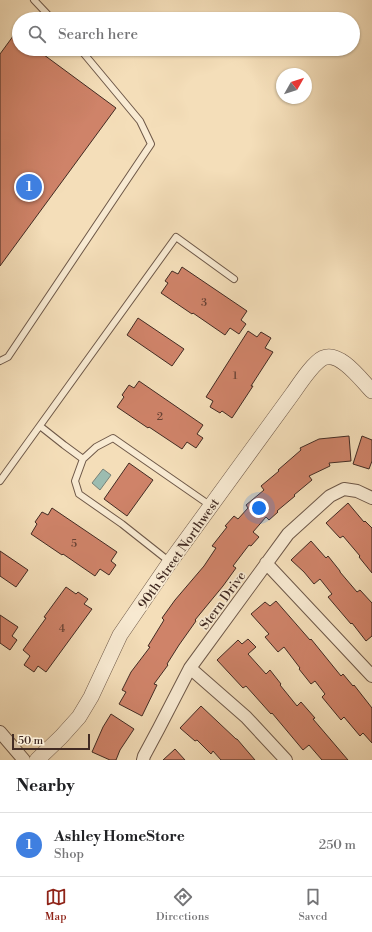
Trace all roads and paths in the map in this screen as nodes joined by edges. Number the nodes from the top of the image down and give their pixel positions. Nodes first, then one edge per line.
1 (34, 0) edge
2 (45, 12) edge
3 (86, 56) edge
4 (234, 279) dead end
5 (0, 361) edge
6 (372, 391) edge
7 (40, 426) junction
8 (83, 459) junction
9 (0, 481) edge
10 (372, 498) edge
11 (211, 506) junction
12 (170, 562) junction
13 (266, 563) junction
14 (190, 668) junction
15 (372, 676) edge
16 (0, 732) edge
17 (24, 760) edge
18 (37, 760) edge
19 (144, 760) edge
20 (286, 760) edge

1 - 2 lane
3 - 5 lane
4 - 7 lane
6 - 11 street, 90th Street Northwest
7 - 8 lane
7 - 9 lane
8 - 11 lane
8 - 12 lane
10 - 13 street, Stern Drive
11 - 12 street, 90th Street Northwest
12 - 18 street, 90th Street Northwest
13 - 14 street, Stern Drive
13 - 15 street
14 - 19 street, Stern Drive
14 - 20 street
16 - 17 street

